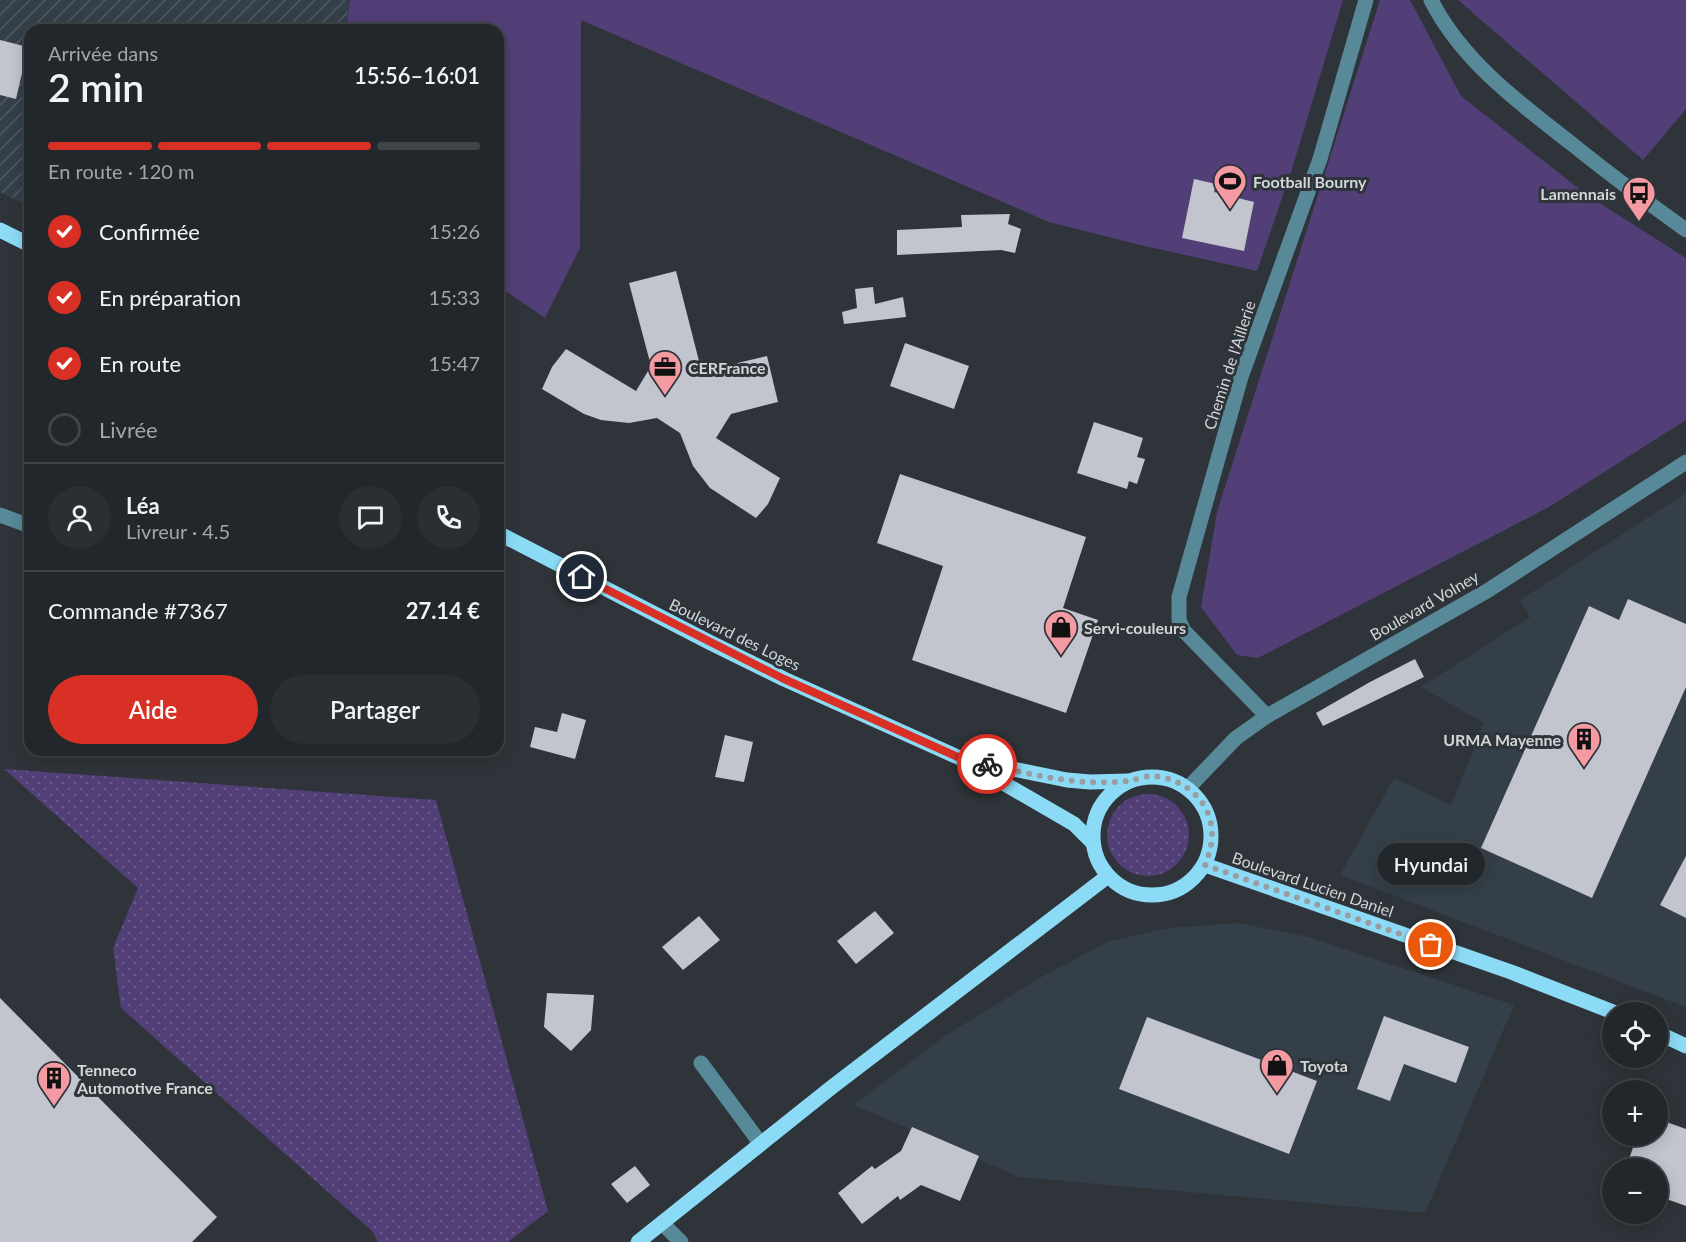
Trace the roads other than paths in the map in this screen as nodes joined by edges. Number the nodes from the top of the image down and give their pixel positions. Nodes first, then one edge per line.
1 (1366, 0) edge
2 (1431, 0) edge
3 (0, 230) edge
4 (1686, 230) edge
5 (24, 242) edge
6 (1686, 462) edge
7 (0, 515) edge
8 (24, 524) edge
9 (504, 536) edge
10 (1267, 716) junction
11 (960, 758) junction
12 (1130, 781) junction
13 (1188, 788) junction
14 (1093, 843) junction
15 (1205, 865) junction
16 (1108, 876) junction
17 (1602, 1008) edge
18 (1668, 1038) edge
19 (1686, 1046) edge
20 (701, 1063) dead end
21 (761, 1144) junction
22 (662, 1223) junction
23 (638, 1242) edge
24 (681, 1242) edge

1 - 10 street, Chemin de l'Aillerie
2 - 4 street
3 - 5 main road
6 - 10 street, Boulevard Volney
7 - 8 street
9 - 11 main road, Boulevard des Loges
10 - 13 street, Boulevard Volney
11 - 12 main road, Boulevard des Loges
11 - 14 main road, Boulevard des Loges
12 - 13 main road
12 - 14 main road
13 - 15 main road
14 - 16 main road
15 - 16 main road
15 - 17 main road, Boulevard Lucien Daniel
16 - 21 main road
18 - 19 main road
20 - 21 street
21 - 22 main road
22 - 23 main road
22 - 24 street

